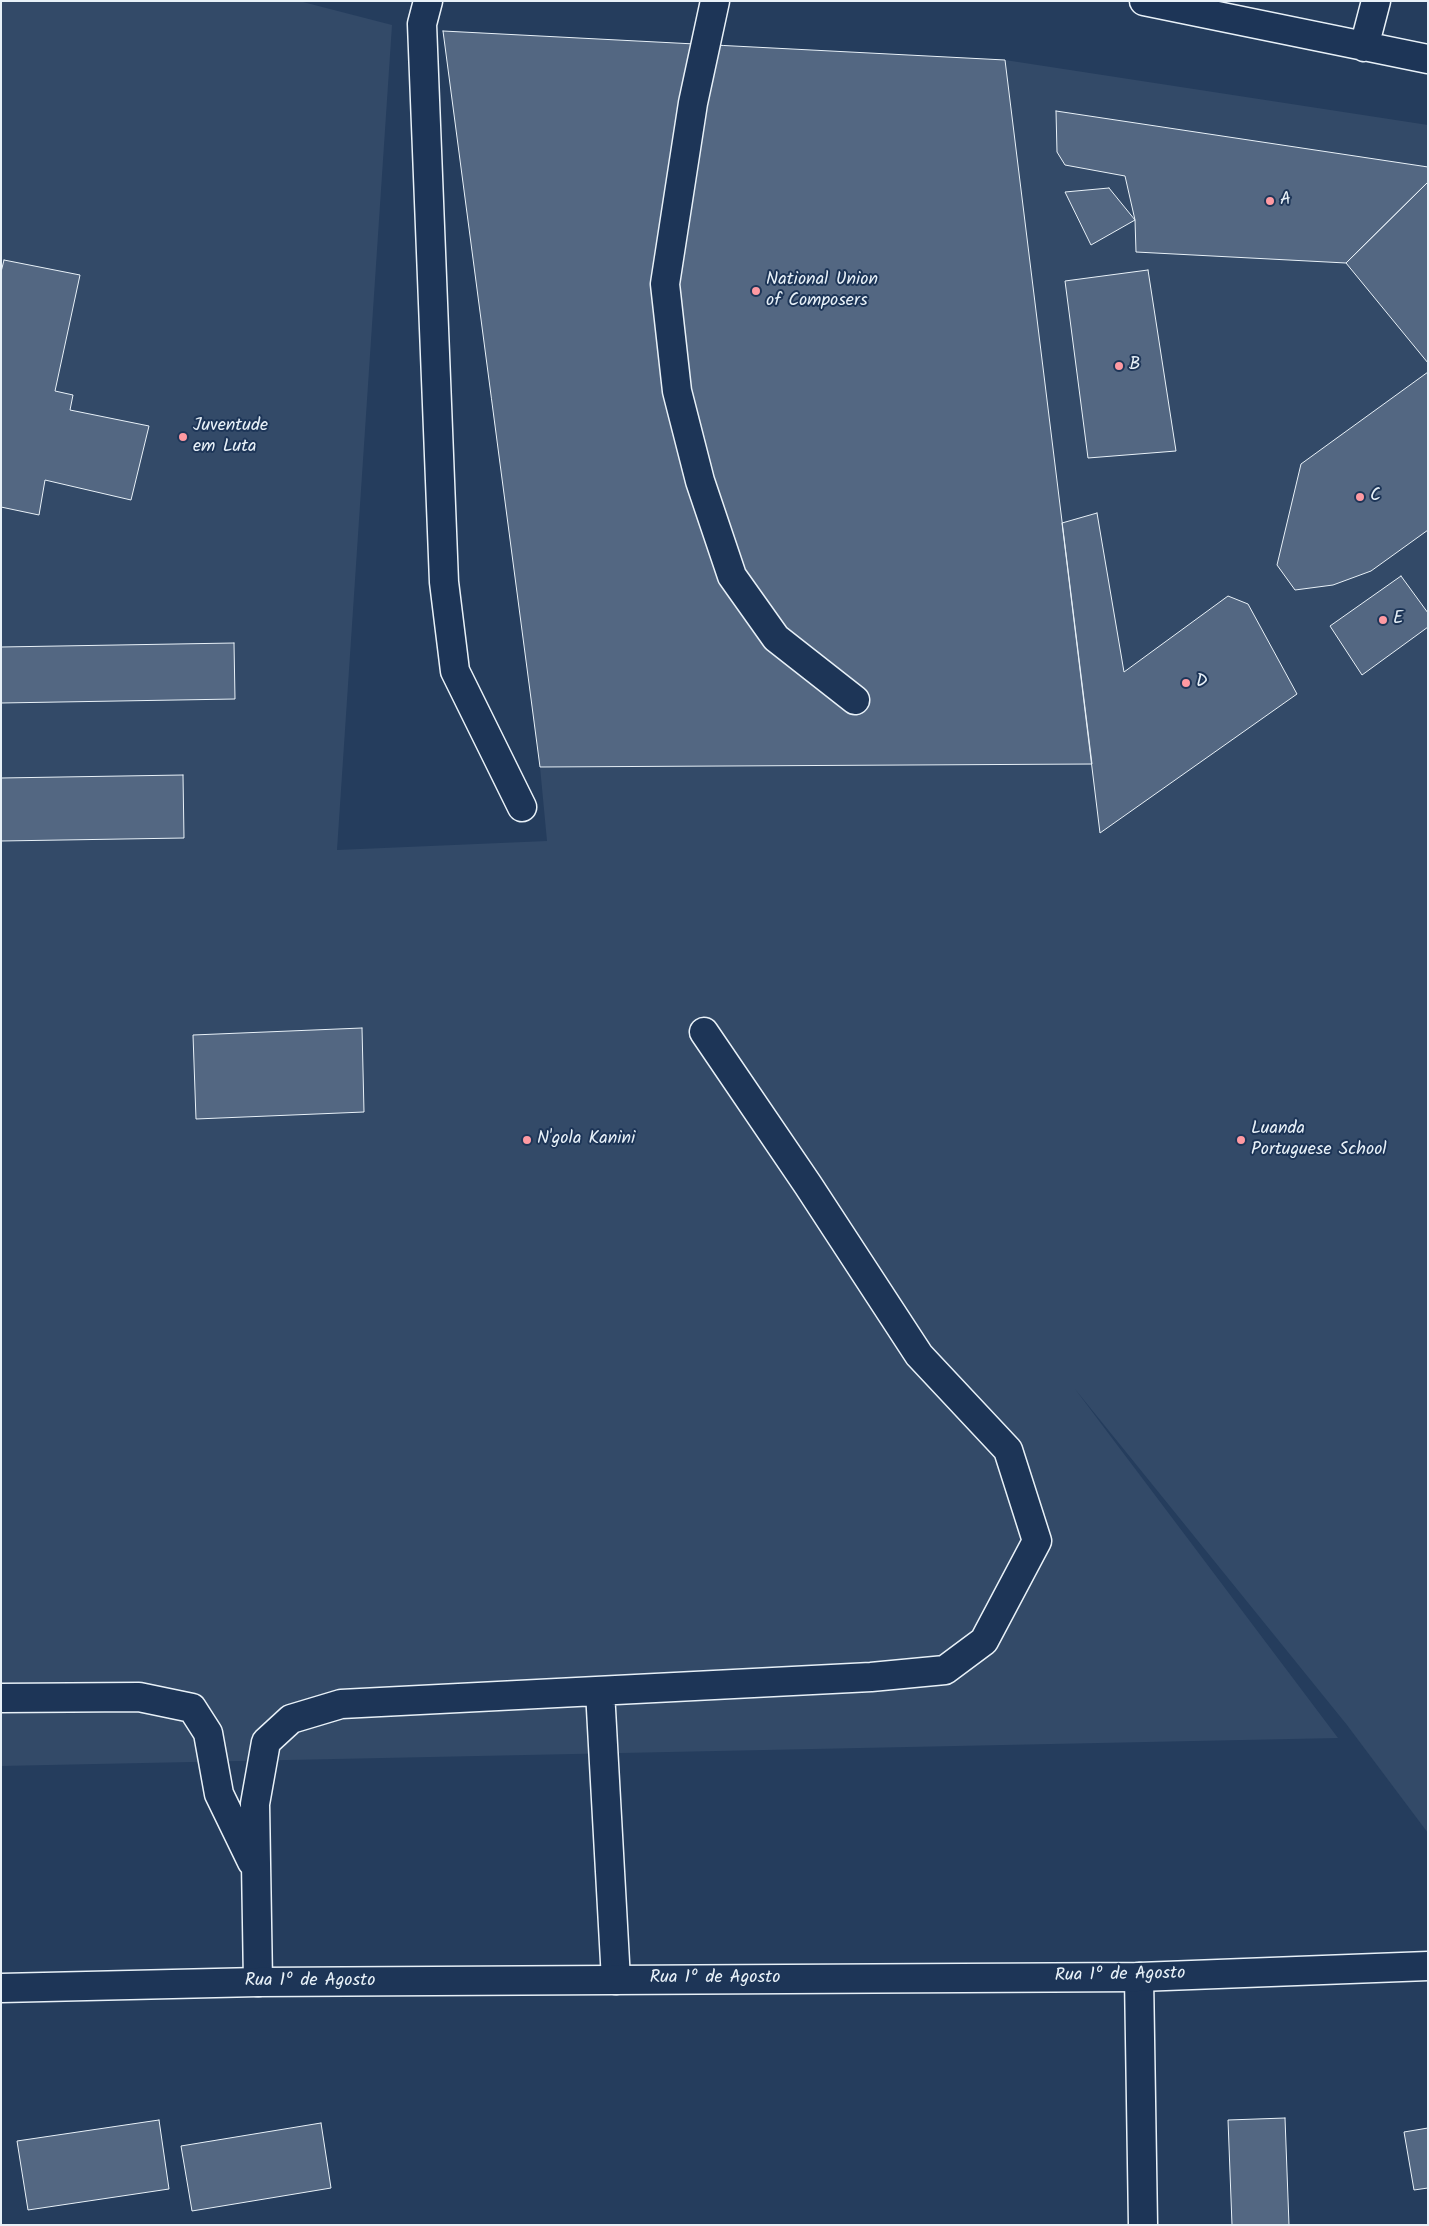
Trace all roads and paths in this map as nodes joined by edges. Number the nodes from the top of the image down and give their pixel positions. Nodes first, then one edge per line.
1 (428, 1) edge
2 (715, 1) edge
3 (1144, 1) edge
4 (1376, 1) edge
5 (1364, 47) junction
6 (1428, 60) edge
7 (855, 700) dead end
8 (522, 806) dead end
9 (704, 1032) dead end
10 (600, 1691) junction
11 (1, 1698) edge
12 (256, 1870) junction
13 (1428, 1966) edge
14 (1139, 1977) junction
15 (616, 1980) junction
16 (258, 1982) junction
17 (1, 1988) edge
18 (1143, 2225) edge

1 - 8 main road
2 - 7 main road
3 - 5 main road
4 - 5 main road
5 - 6 main road
9 - 10 main road
10 - 12 main road
10 - 15 main road
11 - 12 main road
12 - 16 main road
13 - 14 main road, Rua 1º de Agosto
14 - 15 main road, Rua 1º de Agosto
14 - 18 main road
15 - 16 main road, Rua 1º de Agosto
16 - 17 main road, Rua 1º de Agosto

